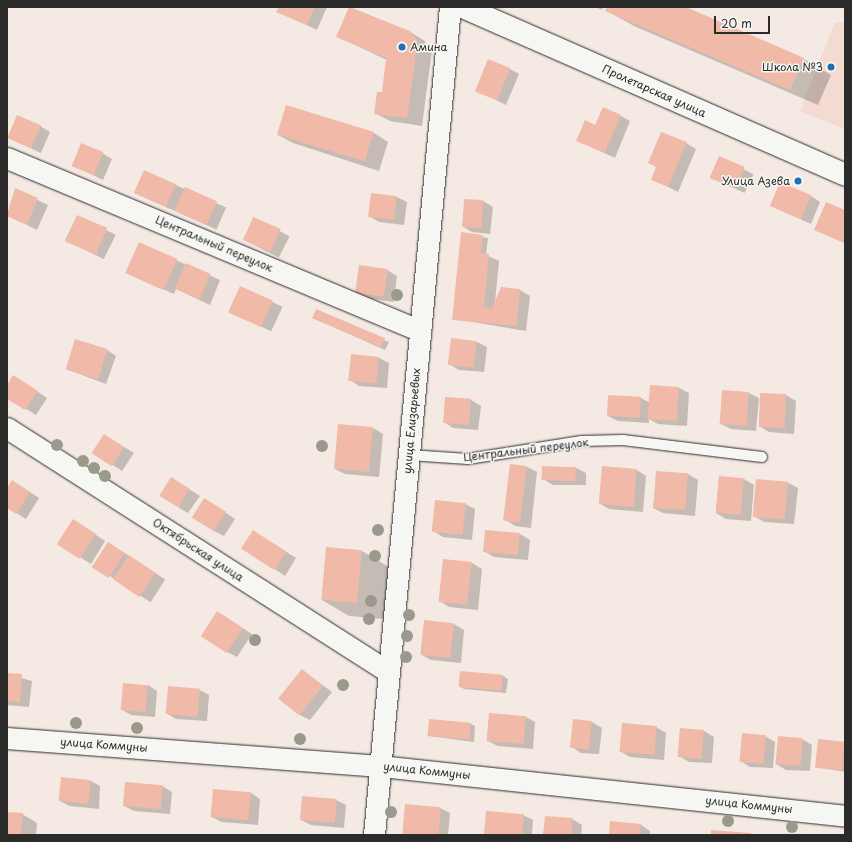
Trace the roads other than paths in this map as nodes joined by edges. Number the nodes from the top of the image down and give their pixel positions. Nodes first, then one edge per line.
1 (450, 7) edge
2 (463, 7) edge
3 (7, 158) edge
4 (845, 174) edge
5 (420, 331) junction
6 (7, 428) edge
7 (409, 455) junction
8 (762, 457) dead end
9 (389, 672) junction
10 (7, 738) edge
11 (380, 766) junction
12 (845, 816) edge
13 (374, 835) edge

1 - 5 street, улица Елизарьевых
2 - 4 street, Пролетарская улица
3 - 5 street, Центральный переулок
5 - 7 street, улица Елизарьевых
6 - 9 street, Октябрьская улица
7 - 8 lane, Центральный переулок
7 - 9 street, улица Елизарьевых
9 - 11 street, улица Елизарьевых
10 - 11 street, улица Коммуны
11 - 12 street, улица Коммуны
11 - 13 street, улица Елизарьевых

